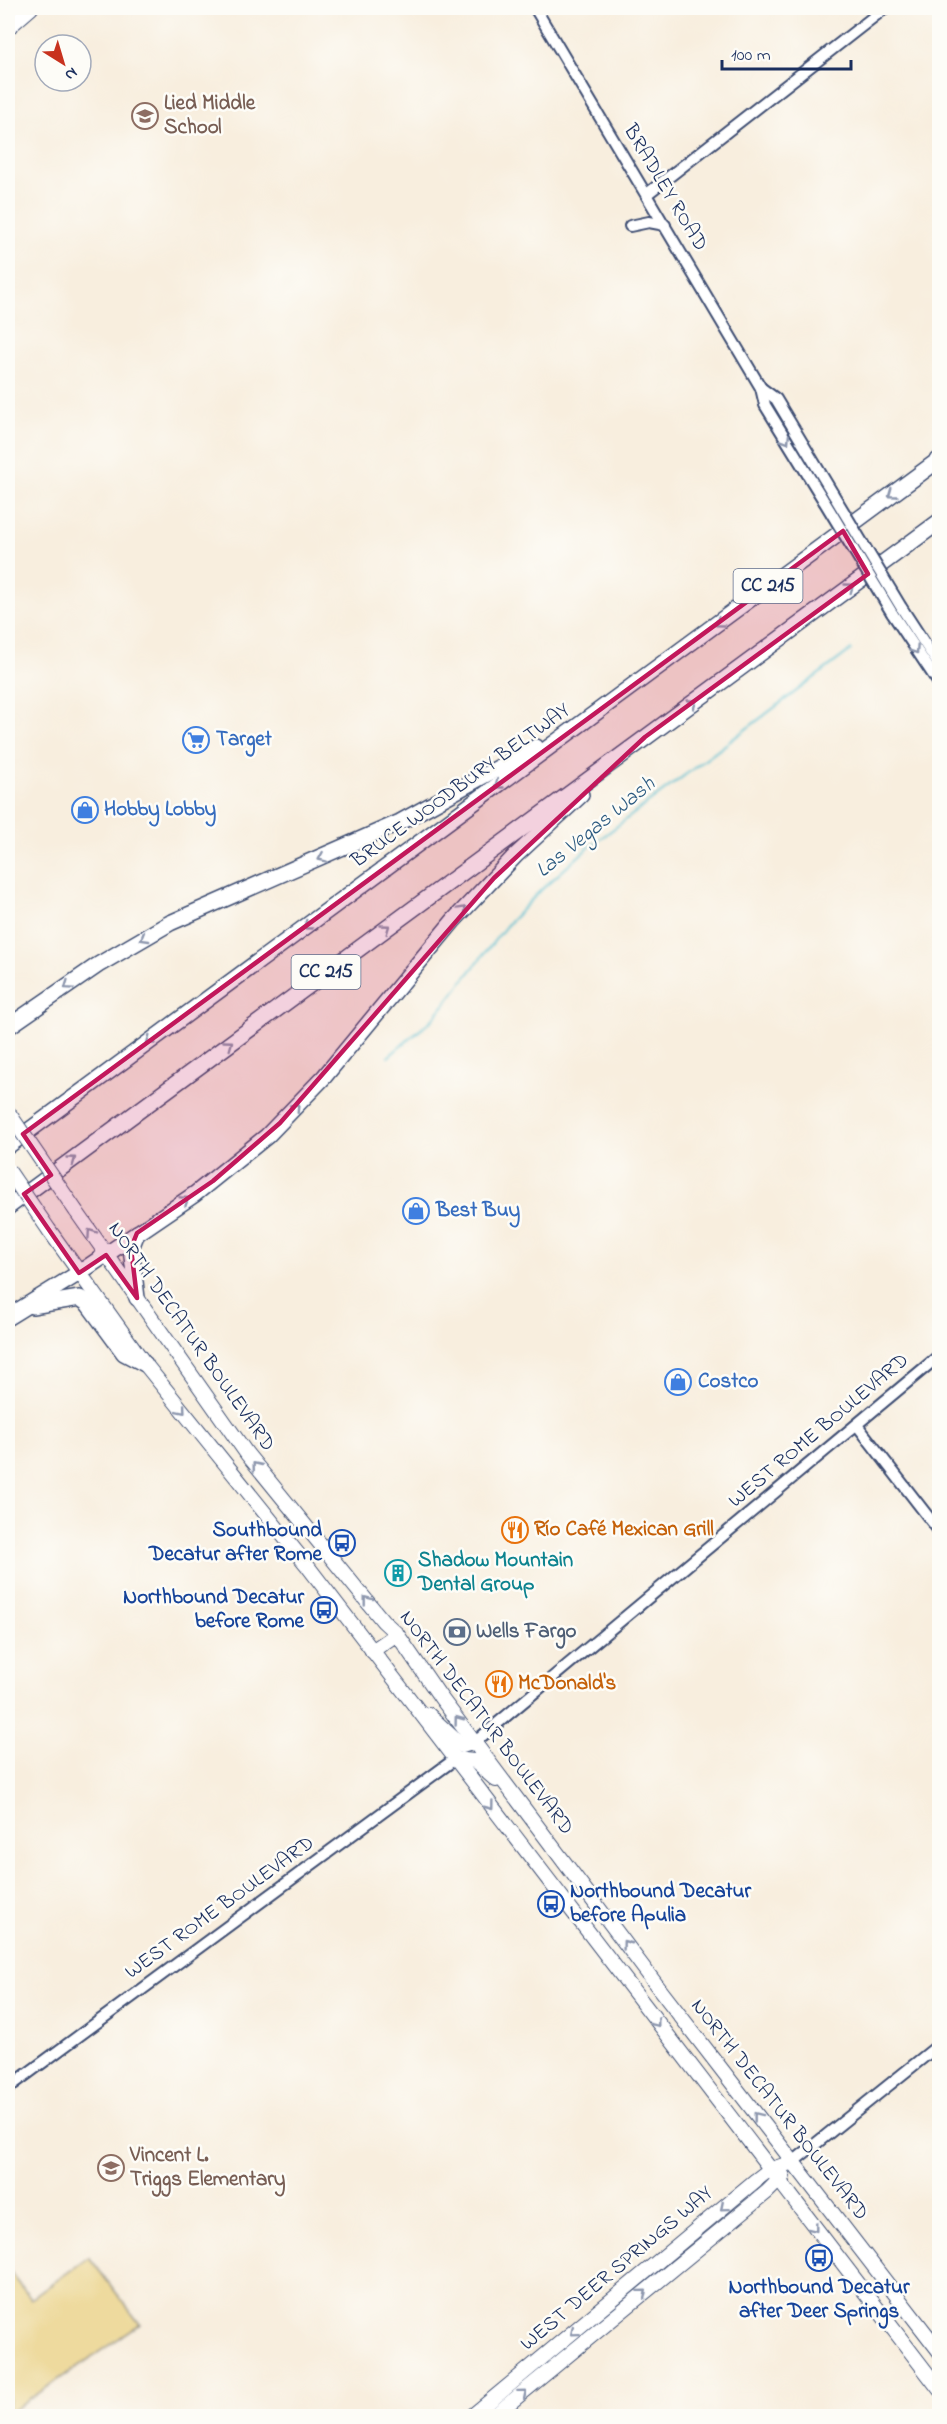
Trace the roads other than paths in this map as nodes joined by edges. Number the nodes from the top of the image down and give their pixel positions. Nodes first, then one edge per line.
1 (31, 8) edge
2 (535, 8) edge
3 (885, 8) edge
4 (8, 28) edge
5 (647, 194) junction
6 (665, 225) junction
7 (630, 226) dead end
8 (939, 459) edge
9 (939, 521) edge
10 (896, 610) junction
11 (939, 667) edge
12 (939, 685) edge
13 (596, 713) junction
14 (645, 737) junction
15 (14, 1019) edge
16 (8, 1027) edge
17 (8, 1112) edge
18 (8, 1146) edge
19 (8, 1170) edge
20 (8, 1207) edge
21 (137, 1233) junction
22 (106, 1255) junction
23 (79, 1273) junction
24 (137, 1298) junction
25 (23, 1307) junction
26 (8, 1317) edge
27 (939, 1355) edge
28 (145, 1364) junction
29 (857, 1425) junction
30 (939, 1532) edge
31 (383, 1621) junction
32 (397, 1634) junction
33 (361, 1635) junction
34 (372, 1651) junction
35 (409, 1698) junction
36 (475, 1742) junction
37 (455, 1759) junction
38 (513, 1793) junction
39 (939, 2044) edge
40 (8, 2088) edge
41 (793, 2162) junction
42 (769, 2170) junction
43 (779, 2182) junction
44 (939, 2352) edge
45 (939, 2390) edge
46 (472, 2416) edge
47 (494, 2416) edge

1 - 4 main road
2 - 5 street, BRADLEY ROAD
3 - 5 street
5 - 6 street, BRADLEY ROAD
6 - 7 street
6 - 10 street, BRADLEY ROAD, bridge
8 -> 13 highway, BRUCE WOODBURY BELTWAY / CC 215
14 -> 9 highway, CC 215
10 - 11 street, BRADLEY ROAD
10 -> 12 street, BRADLEY ROAD
13 -> 15 highway
13 -> 18 highway, BRUCE WOODBURY BELTWAY / CC 215
20 -> 14 highway, CC 215
21 -> 14 highway
15 - 16 highway
22 -> 17 main road, NORTH DECATUR BOULEVARD, bridge
19 - 23 main road, NORTH DECATUR BOULEVARD, bridge
21 - 22 highway
21 - 24 highway
22 - 23 highway
22 - 24 main road, NORTH DECATUR BOULEVARD
23 - 25 highway
23 - 28 main road, NORTH DECATUR BOULEVARD
31 -> 24 main road, NORTH DECATUR BOULEVARD
25 - 26 highway
25 - 28 highway
27 - 29 street, WEST ROME BOULEVARD
28 -> 33 main road, NORTH DECATUR BOULEVARD
29 - 30 street
29 - 36 street, WEST ROME BOULEVARD
31 - 32 main road, NORTH DECATUR BOULEVARD
31 - 33 main road
32 - 34 main road
36 -> 32 main road, NORTH DECATUR BOULEVARD
33 - 34 main road, NORTH DECATUR BOULEVARD
34 - 35 main road, NORTH DECATUR BOULEVARD
35 - 36 main road
35 - 37 main road, NORTH DECATUR BOULEVARD
36 - 38 main road, NORTH DECATUR BOULEVARD
37 - 38 main road
37 - 40 street, WEST ROME BOULEVARD
37 -> 42 main road, NORTH DECATUR BOULEVARD
41 -> 38 main road, NORTH DECATUR BOULEVARD
39 - 41 street, WEST DEER SPRINGS WAY
41 - 42 main road, WEST DEER SPRINGS WAY
41 - 43 main road, WEST DEER SPRINGS WAY
41 - 44 main road, NORTH DECATUR BOULEVARD
42 - 43 main road, NORTH DECATUR BOULEVARD
42 -> 46 main road, WEST DEER SPRINGS WAY
43 -> 45 main road, NORTH DECATUR BOULEVARD
47 -> 43 main road, WEST DEER SPRINGS WAY

